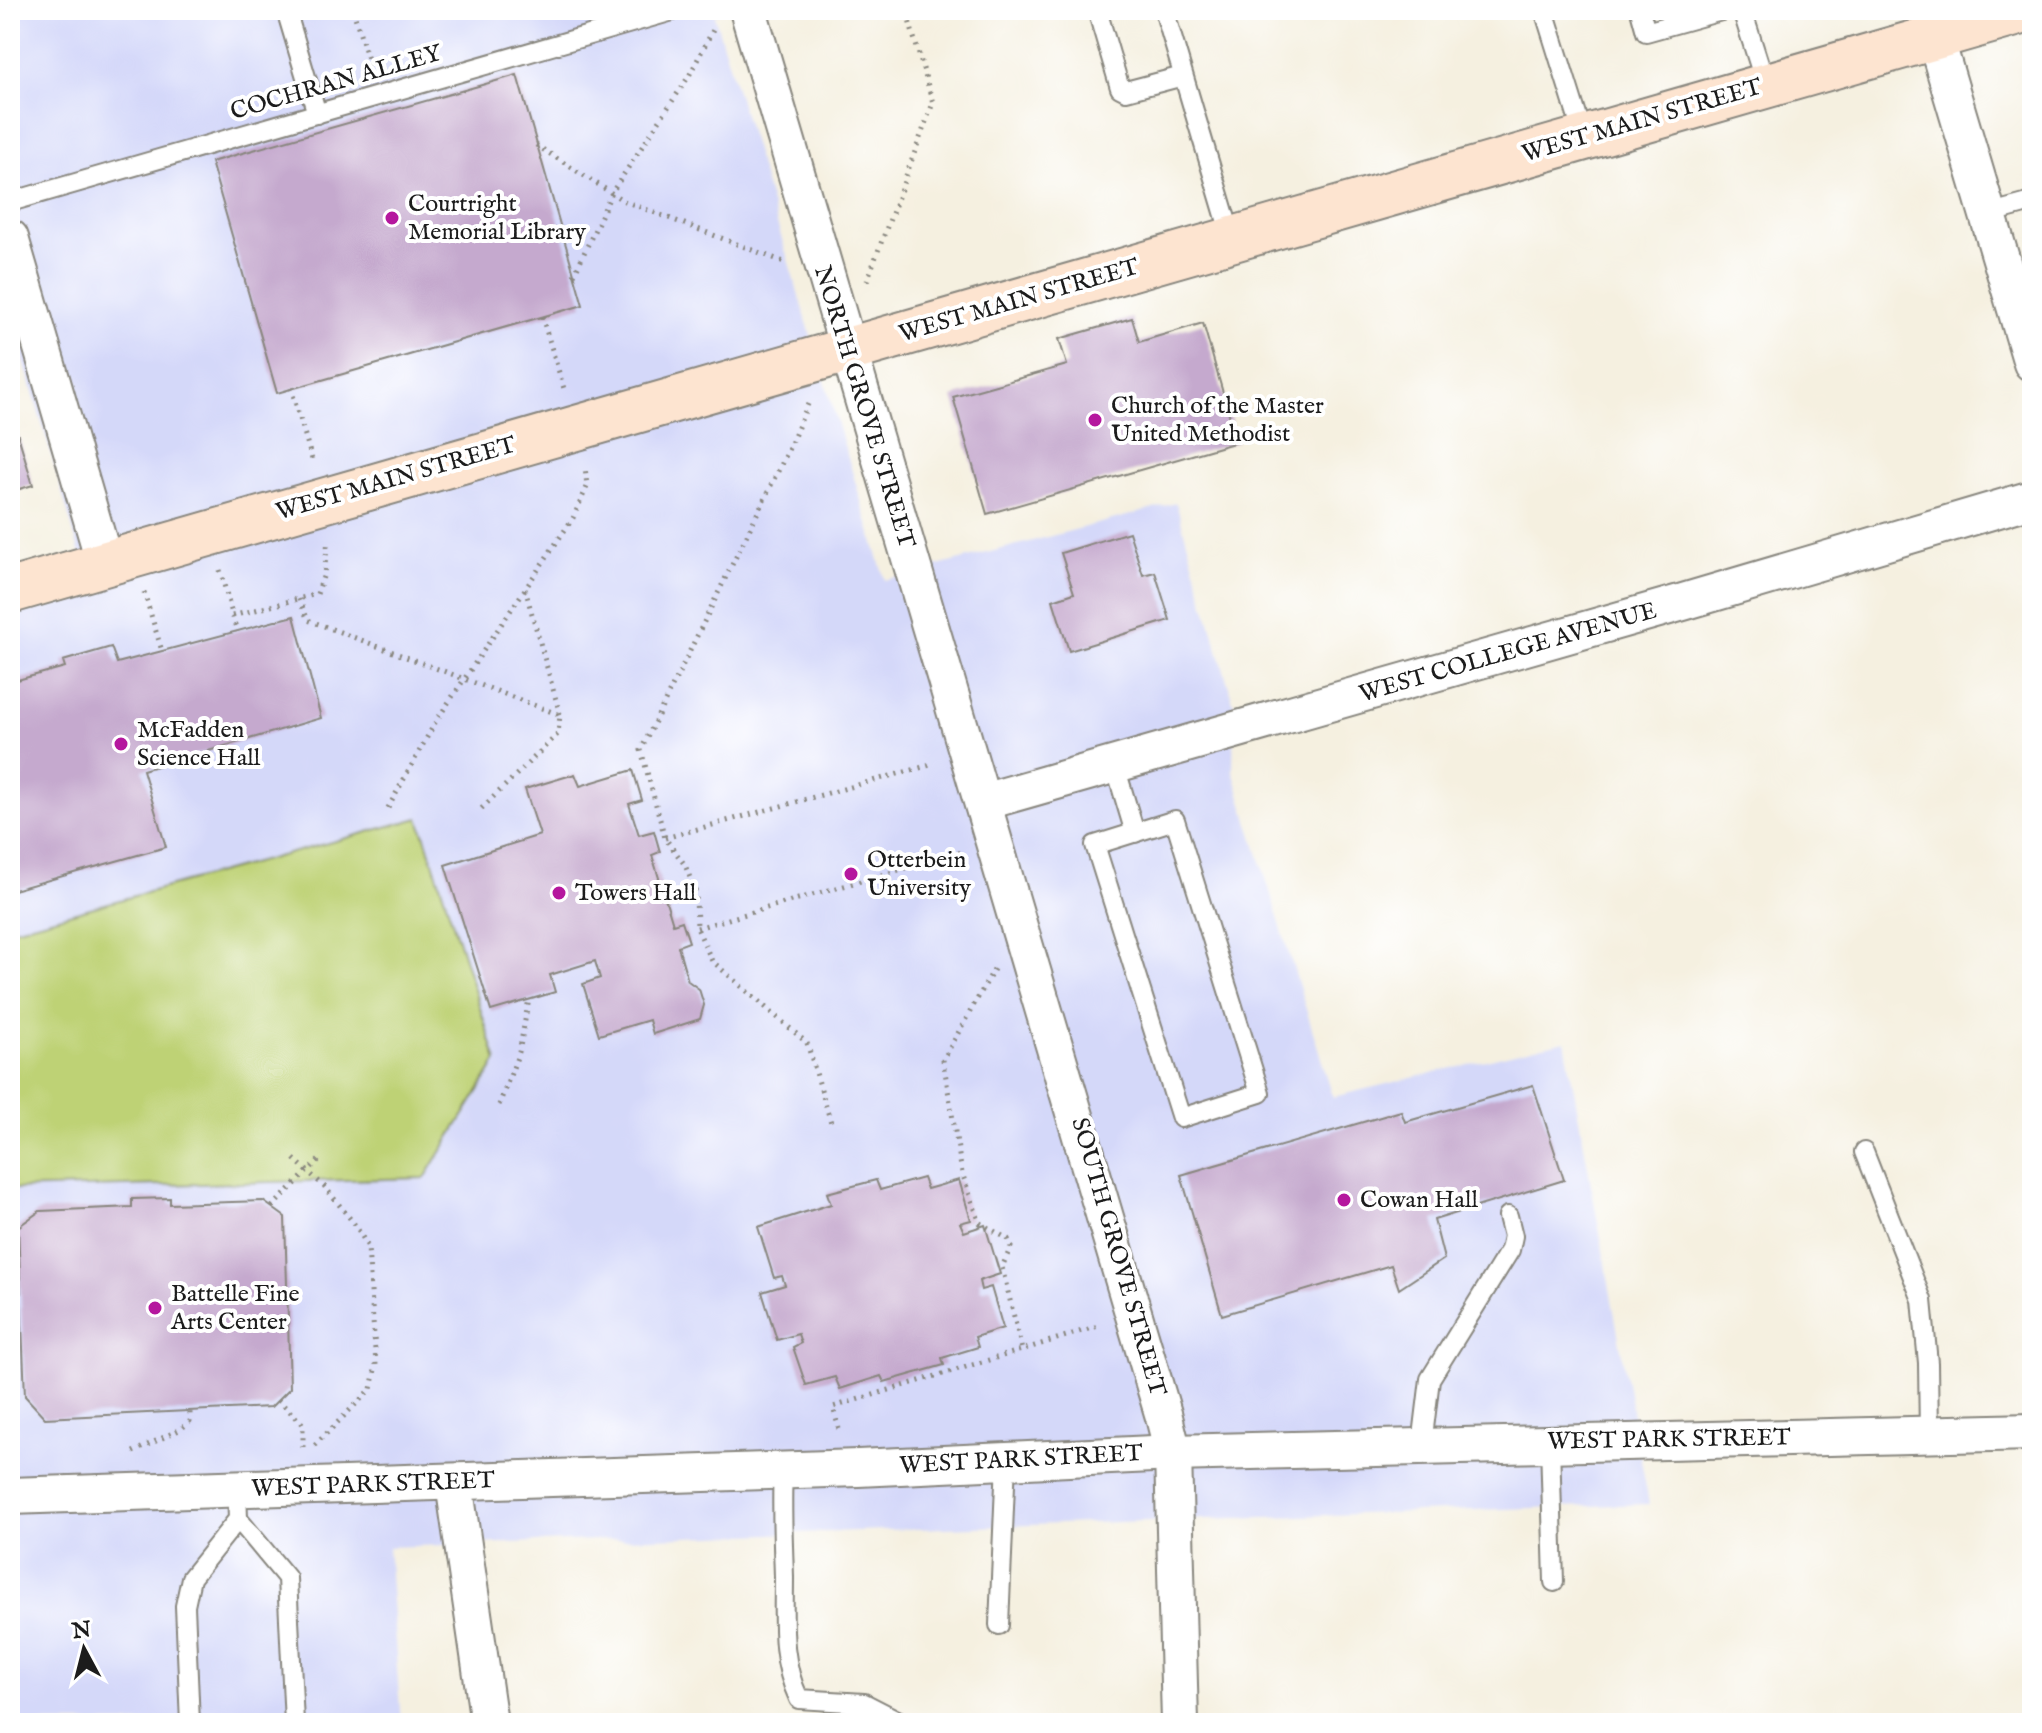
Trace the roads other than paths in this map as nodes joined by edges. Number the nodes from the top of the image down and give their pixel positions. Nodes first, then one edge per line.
1 (286, 10) edge
2 (676, 10) edge
3 (1097, 10) edge
4 (1164, 10) edge
5 (1544, 10) edge
6 (1640, 10) edge
7 (1725, 10) edge
8 (1742, 10) edge
9 (2029, 10) edge
10 (734, 12) edge
11 (1931, 24) edge
12 (1183, 76) junction
13 (1766, 86) junction
14 (317, 114) junction
15 (1584, 138) junction
16 (10, 202) edge
17 (2013, 207) edge
18 (10, 238) edge
19 (1232, 239) junction
20 (847, 351) junction
21 (2032, 363) edge
22 (2032, 499) edge
23 (122, 572) junction
24 (10, 591) edge
25 (1115, 766) junction
26 (983, 802) junction
27 (1135, 833) junction
28 (1864, 1152) dead end
29 (1508, 1216) dead end
30 (2032, 1432) edge
31 (1929, 1435) junction
32 (1550, 1443) junction
33 (1422, 1445) junction
34 (1173, 1453) junction
35 (1006, 1461) junction
36 (783, 1470) junction
37 (454, 1483) junction
38 (10, 1496) edge
39 (238, 1504) junction
40 (1554, 1582) dead end
41 (999, 1625) dead end
42 (190, 1723) edge
43 (294, 1723) edge
44 (489, 1723) edge
45 (903, 1723) edge
46 (1180, 1723) edge

1 - 14 lane
2 - 14 lane, COCHRAN ALLEY
3 - 12 lane
4 - 12 lane
5 - 15 lane
6 - 7 lane
8 - 13 lane
9 - 11 main road, WEST MAIN STREET
10 - 20 street, NORTH GROVE STREET
11 - 13 main road, WEST MAIN STREET
11 - 17 street
12 - 19 lane
13 - 15 main road, WEST MAIN STREET
14 - 16 lane, COCHRAN ALLEY
15 - 19 main road, WEST MAIN STREET
17 - 21 street
18 - 23 street
19 - 20 main road, WEST MAIN STREET
20 - 23 main road, WEST MAIN STREET
20 - 26 street, NORTH GROVE STREET
22 - 25 street, WEST COLLEGE AVENUE
23 - 24 main road, WEST MAIN STREET
25 - 26 street, WEST COLLEGE AVENUE
25 - 27 lane
26 - 34 street, SOUTH GROVE STREET
27 - 27 lane
28 - 31 lane
29 - 33 lane
30 - 31 street, WEST PARK STREET
31 - 32 street, WEST PARK STREET
32 - 33 street, WEST PARK STREET
32 - 40 lane
33 - 34 street, WEST PARK STREET
34 - 35 street, WEST PARK STREET
34 - 46 street, SOUTH GROVE STREET
35 - 36 street, WEST PARK STREET
35 - 41 lane
36 - 37 street, WEST PARK STREET
36 - 45 lane
37 - 39 street, WEST PARK STREET
37 - 44 street
38 - 39 street, WEST PARK STREET
39 - 42 lane
39 - 43 lane

